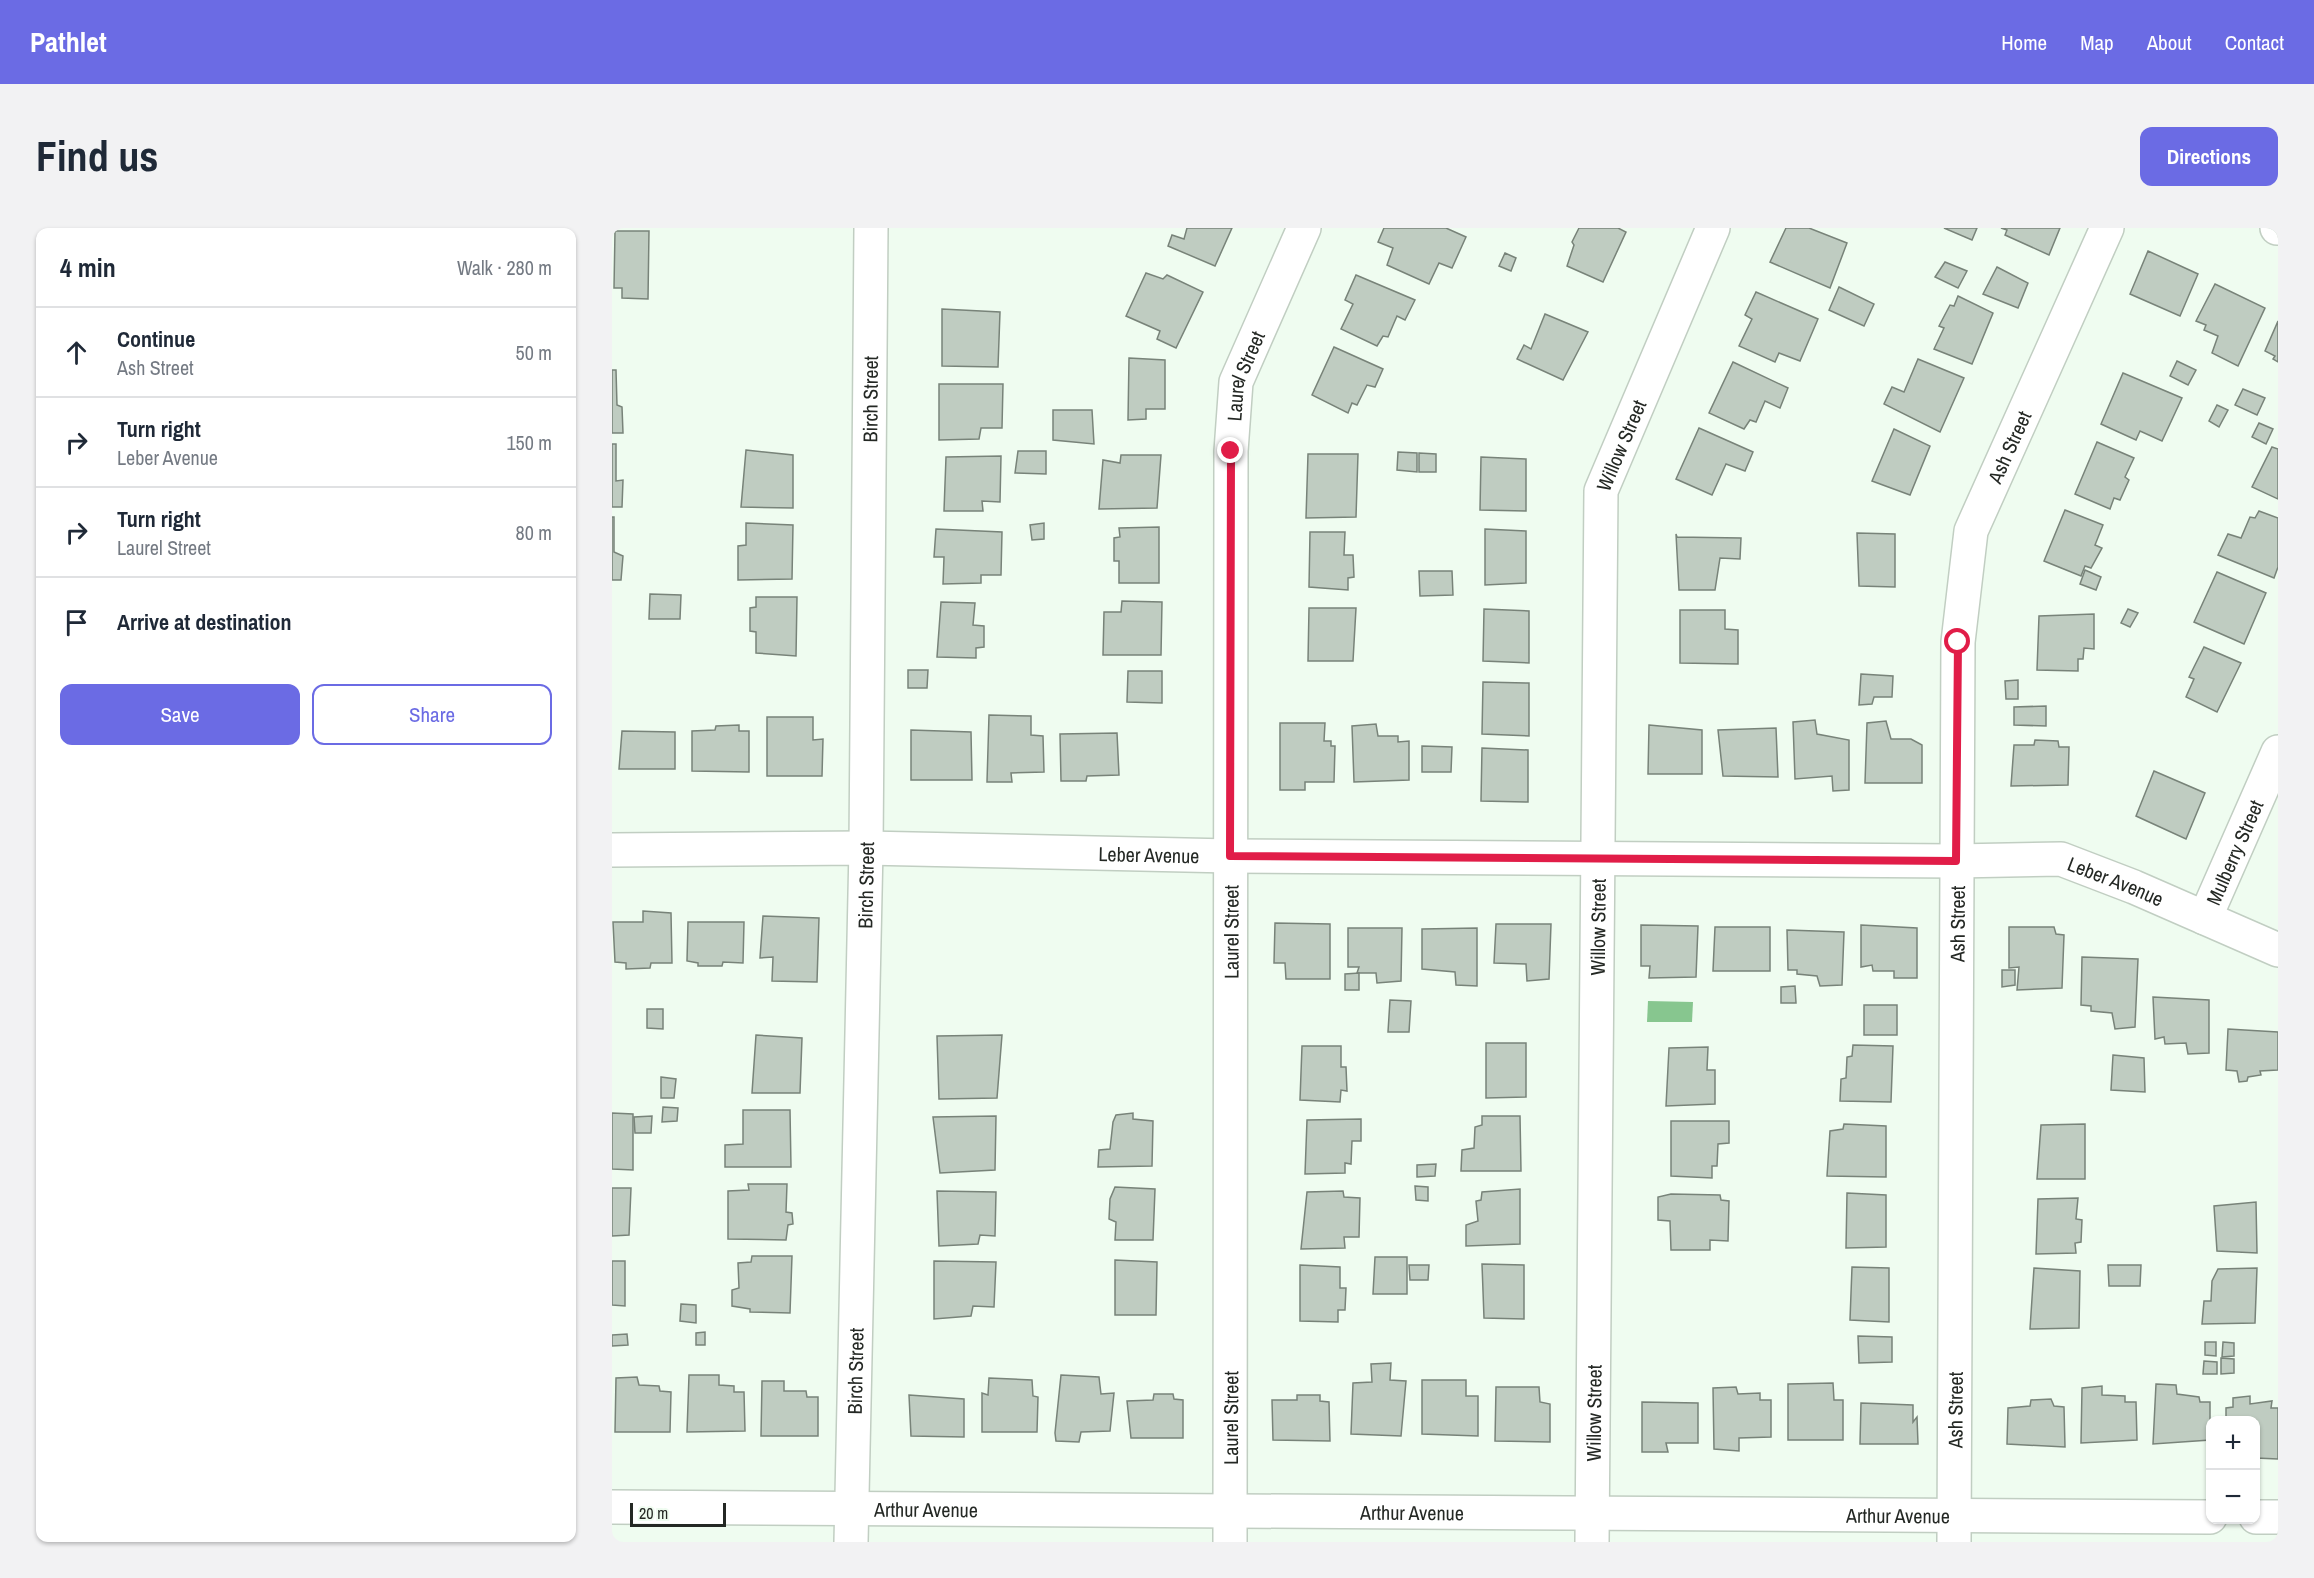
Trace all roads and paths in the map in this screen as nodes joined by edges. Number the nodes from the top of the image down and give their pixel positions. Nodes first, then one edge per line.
1 (871, 228) edge
2 (1304, 228) edge
3 (1713, 228) edge
4 (2107, 228) edge
5 (2278, 752) edge
6 (866, 848) junction
7 (612, 850) edge
8 (1230, 856) junction
9 (1596, 858) junction
10 (1956, 861) junction
11 (2205, 918) junction
12 (2278, 950) edge
13 (612, 1508) edge
14 (851, 1509) junction
15 (2206, 1517) edge
16 (2260, 1517) edge
17 (2278, 1517) edge
18 (1230, 1527) edge
19 (1592, 1527) edge
20 (1954, 1529) edge
21 (851, 1542) edge

1 - 6 street, Birch Street
2 - 8 street, Laurel Street
3 - 9 street, Willow Street
4 - 10 street, Ash Street
5 - 11 street, Mulberry Street
6 - 7 street, Leber Avenue
6 - 8 street, Leber Avenue
6 - 14 street, Birch Street
8 - 9 street, Leber Avenue
8 - 18 street, Laurel Street
9 - 10 street, Leber Avenue
9 - 19 street, Willow Street
10 - 11 street, Leber Avenue
10 - 20 street, Ash Street
11 - 12 street, Leber Avenue
13 - 14 street, Arthur Avenue
14 - 18 street, Arthur Avenue
14 - 21 street, Birch Street
15 - 20 street, Arthur Avenue
16 - 17 street
18 - 19 street, Arthur Avenue
19 - 20 street, Arthur Avenue

